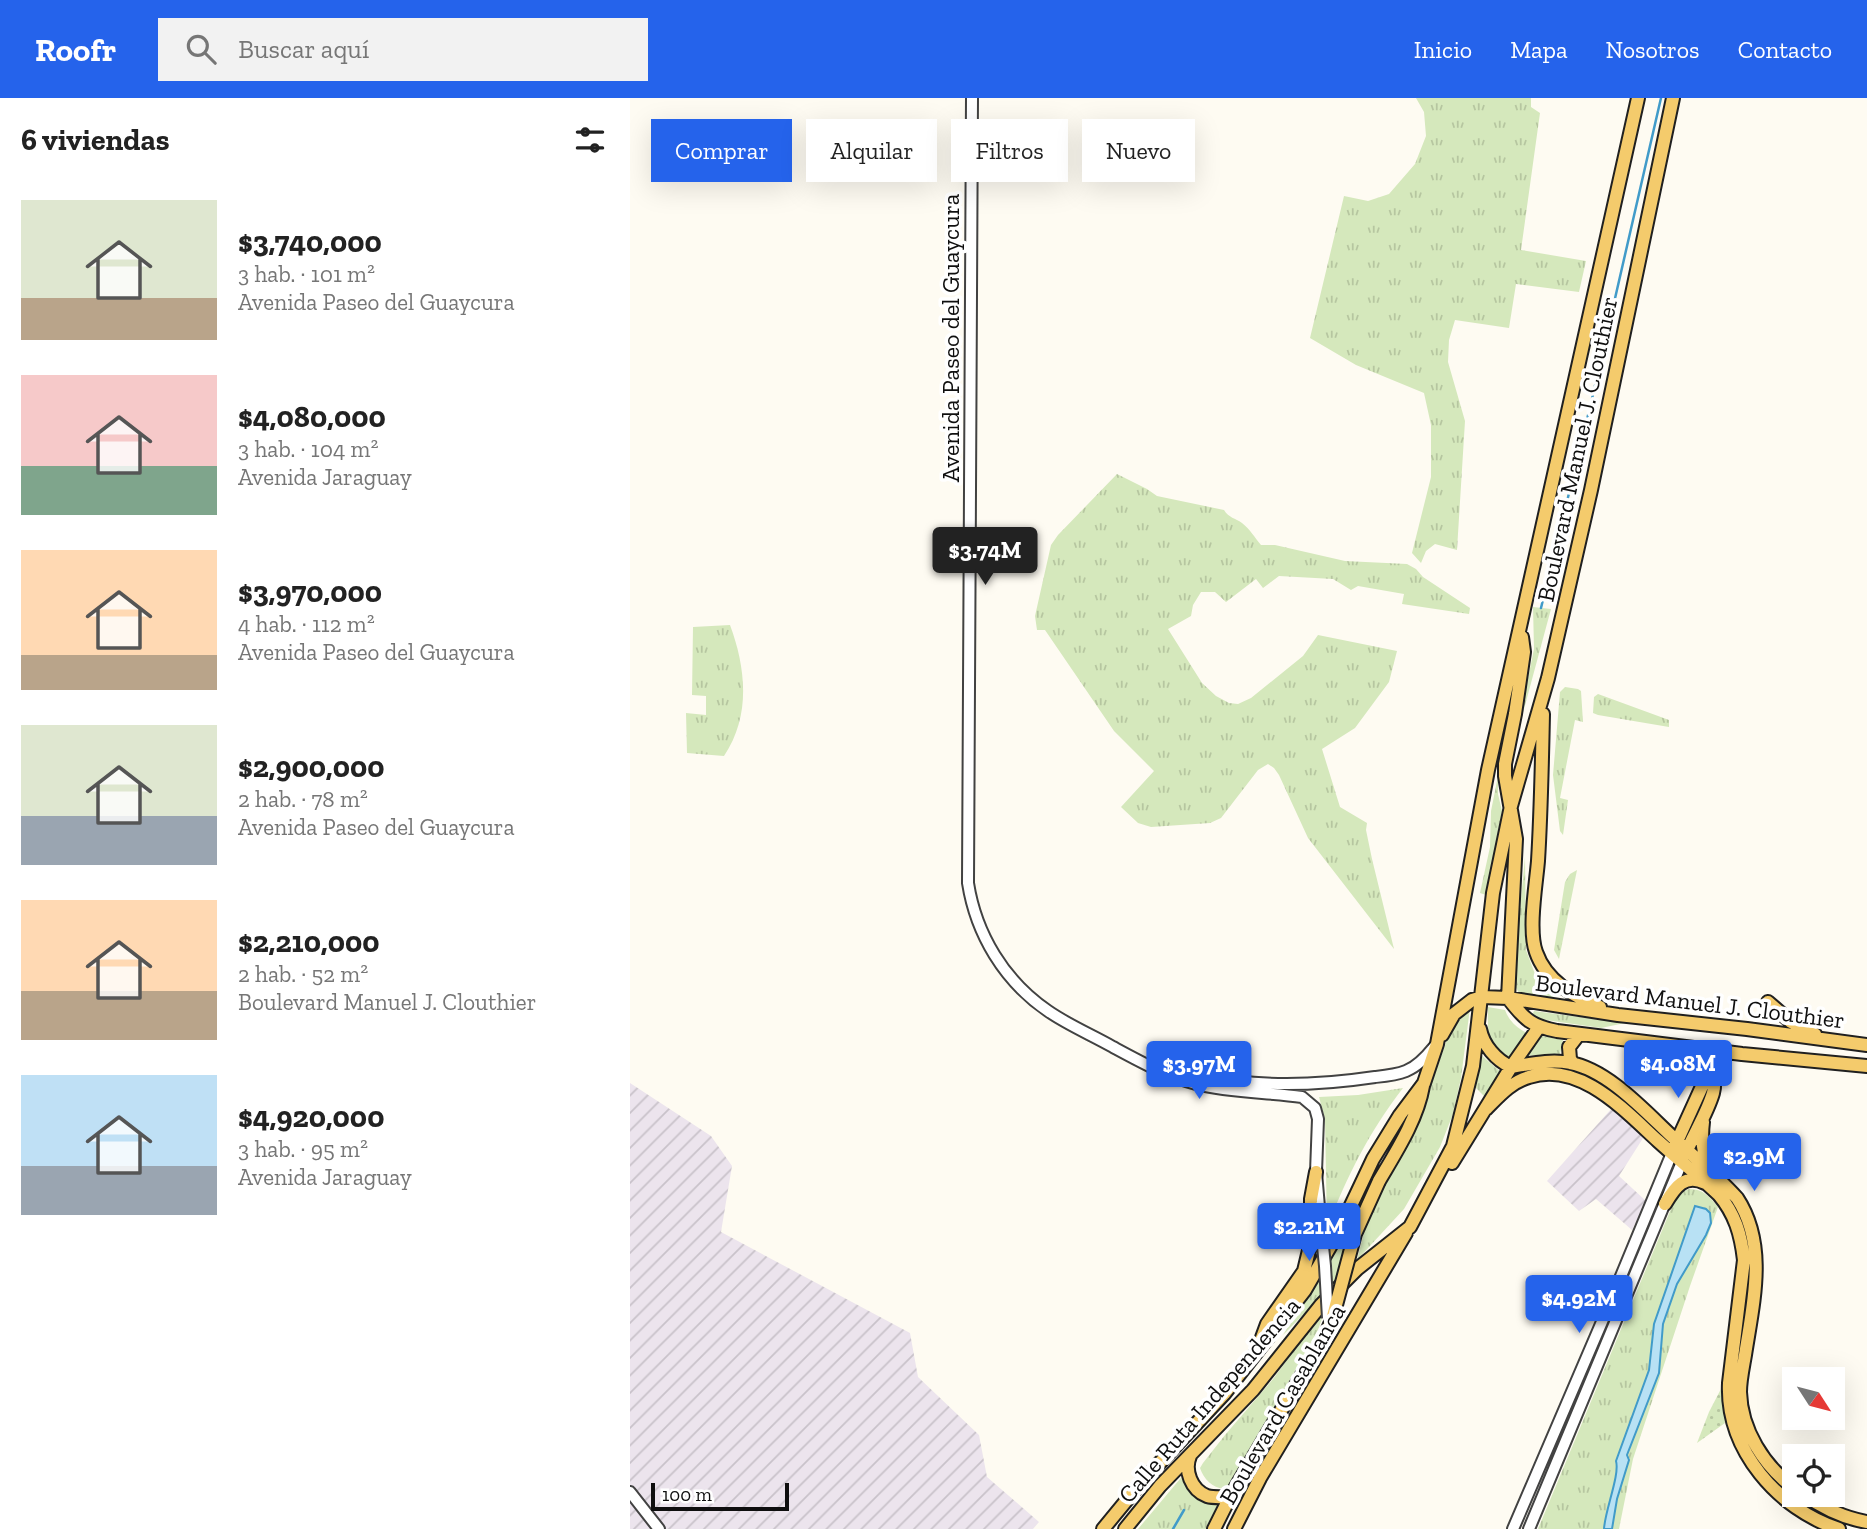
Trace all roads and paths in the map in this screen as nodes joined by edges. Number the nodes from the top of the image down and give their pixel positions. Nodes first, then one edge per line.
1 (972, 98) edge
2 (1638, 98) edge
3 (1673, 98) edge
4 (1521, 629) junction
5 (1543, 700) junction
6 (1511, 806) junction
7 (1482, 997) junction
8 (1508, 998) junction
9 (1768, 1002) dead end
10 (1618, 1015) junction
11 (1479, 1024) junction
12 (1539, 1027) junction
13 (1579, 1034) junction
14 (1824, 1039) junction
15 (1437, 1044) junction
16 (1867, 1045) edge
17 (1675, 1046) junction
18 (1724, 1052) junction
19 (1573, 1063) junction
20 (1867, 1066) edge
21 (1511, 1067) junction
22 (1162, 1070) junction
23 (1708, 1077) junction
24 (1424, 1083) junction
25 (1707, 1106) junction
26 (1486, 1109) junction
27 (1680, 1152) junction
28 (1316, 1172) junction
29 (1436, 1177) junction
30 (1710, 1179) junction
31 (1665, 1204) junction
32 (1409, 1227) junction
33 (1330, 1319) junction
34 (1255, 1356) junction
35 (1210, 1409) junction
36 (1194, 1449) junction
37 (1782, 1478) edge
38 (630, 1492) edge
39 (1230, 1497) junction
40 (1826, 1507) edge
41 (1867, 1522) edge
42 (659, 1529) edge
43 (1103, 1529) edge
44 (1109, 1529) edge
45 (1125, 1529) edge
46 (1214, 1529) edge
47 (1234, 1529) edge
48 (1513, 1529) edge
49 (1529, 1529) edge
50 (1839, 1529) edge

1 - 22 street, Avenida Paseo del Guaycura
2 - 4 main road, Boulevard Manuel J. Clouthier
3 - 5 main road, Boulevard Manuel J. Clouthier
4 - 6 main road, Boulevard Manuel J. Clouthier
4 - 15 main road, Boulevard Manuel J. Clouthier
5 - 6 main road, Boulevard Manuel J. Clouthier
5 - 10 main road
6 - 7 main road, Boulevard Manuel J. Clouthier
6 - 8 main road, Boulevard Manuel J. Clouthier
7 - 8 main road, Boulevard Manuel J. Clouthier
7 - 11 main road, Boulevard Manuel J. Clouthier
7 - 15 main road, Boulevard Manuel J. Clouthier
8 - 10 main road, Boulevard Manuel J. Clouthier
8 - 12 main road, Boulevard Manuel J. Clouthier
9 - 14 main road
10 - 14 main road, Boulevard Manuel J. Clouthier
11 - 21 main road
11 - 29 main road, Boulevard Manuel J. Clouthier
12 - 13 main road, Boulevard Manuel J. Clouthier
12 - 21 main road
13 - 17 main road, Boulevard Manuel J. Clouthier
13 - 19 main road
14 - 16 main road, Boulevard Manuel J. Clouthier
15 - 22 street, Avenida Paseo del Guaycura
15 - 24 main road, Boulevard Manuel J. Clouthier
17 - 18 main road, Boulevard Manuel J. Clouthier
17 - 23 main road
18 - 20 main road, Boulevard Manuel J. Clouthier
18 - 23 main road
19 - 21 main road
19 - 27 main road
21 - 26 main road
22 - 28 street, Avenida Paseo del Guaycura
23 - 25 main road
23 - 27 main road
24 - 33 main road, Boulevard Casablanca, bridge
24 - 34 main road, Boulevard Manuel J. Clouthier
25 - 27 main road
25 - 30 main road
26 - 27 main road
26 - 29 main road
27 - 30 main road
27 - 31 street
27 - 48 street
28 - 33 street, Avenida Paseo del Guaycura, bridge
28 - 34 main road
29 - 32 main road, Calle Ruta Independencia
30 - 31 main road
30 - 37 main road
30 - 50 main road
31 - 49 street
32 - 36 main road, Calle Ruta Independencia
32 - 47 main road, Boulevard Casablanca
33 - 39 main road, Boulevard Casablanca
34 - 35 main road, Calle Ruta Independencia
35 - 43 main road, Calle Ruta Independencia
35 - 44 main road
36 - 39 main road
36 - 45 main road, Calle Ruta Independencia
38 - 42 street
39 - 46 main road, Boulevard Casablanca
40 - 41 main road

